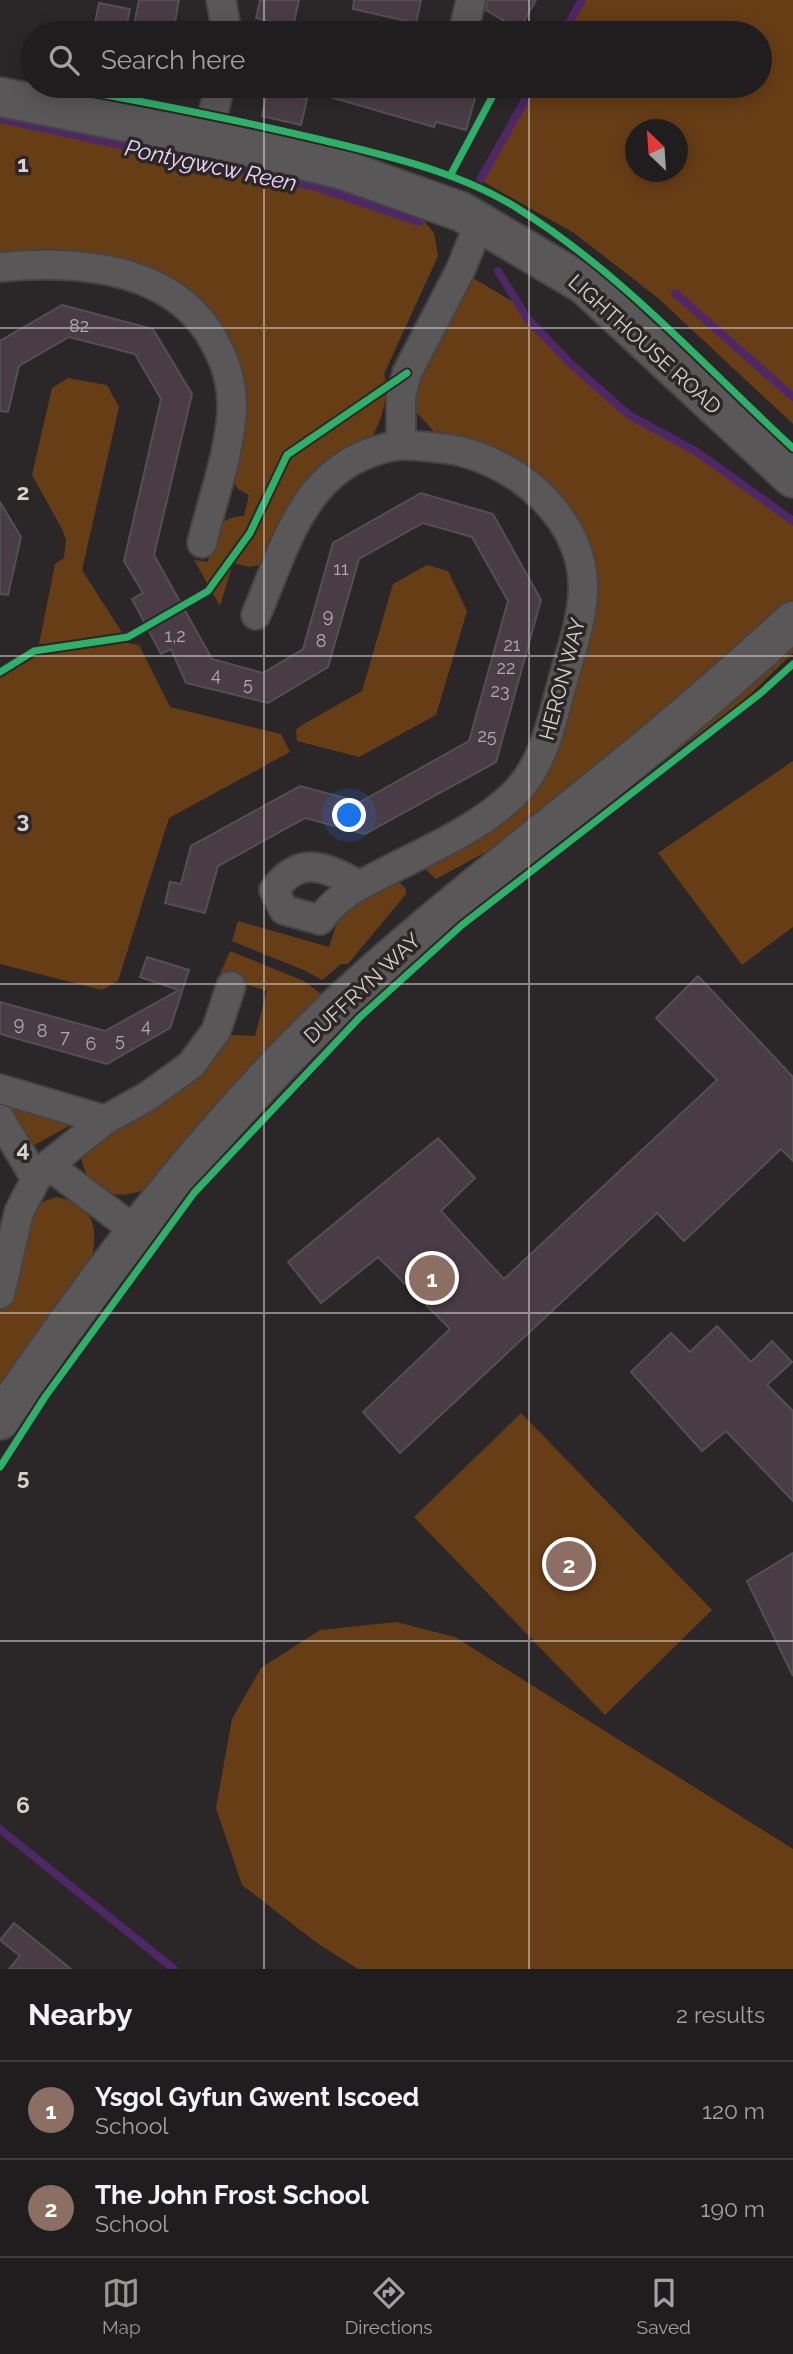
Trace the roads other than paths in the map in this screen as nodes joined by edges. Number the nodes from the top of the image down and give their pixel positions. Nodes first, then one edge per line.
1 (221, 0) edge
2 (471, 0) edge
3 (225, 21) edge
4 (466, 21) edge
5 (0, 97) edge
6 (217, 98) edge
7 (208, 138) junction
8 (481, 222) junction
9 (0, 267) edge
10 (401, 445) junction
11 (793, 478) edge
12 (202, 543) dead end
13 (256, 615) dead end
14 (793, 621) edge
15 (359, 885) dead end
16 (231, 986) dead end
17 (0, 1089) edge
18 (0, 1119) edge
19 (105, 1120) junction
20 (42, 1172) junction
21 (136, 1231) junction
22 (0, 1294) edge
23 (0, 1420) edge

1 - 3 street
2 - 4 street
5 - 7 street, LIGHTHOUSE ROAD
6 - 7 street
7 - 8 street, LIGHTHOUSE ROAD
8 - 10 street
8 - 11 street, LIGHTHOUSE ROAD
9 - 12 street
10 - 13 street, HERON WAY
10 - 15 street, HERON WAY
14 - 21 street, DUFFRYN WAY
16 - 19 street
17 - 19 street
18 - 20 street
19 - 20 street
20 - 21 street
20 - 22 street
21 - 23 street, DUFFRYN WAY

